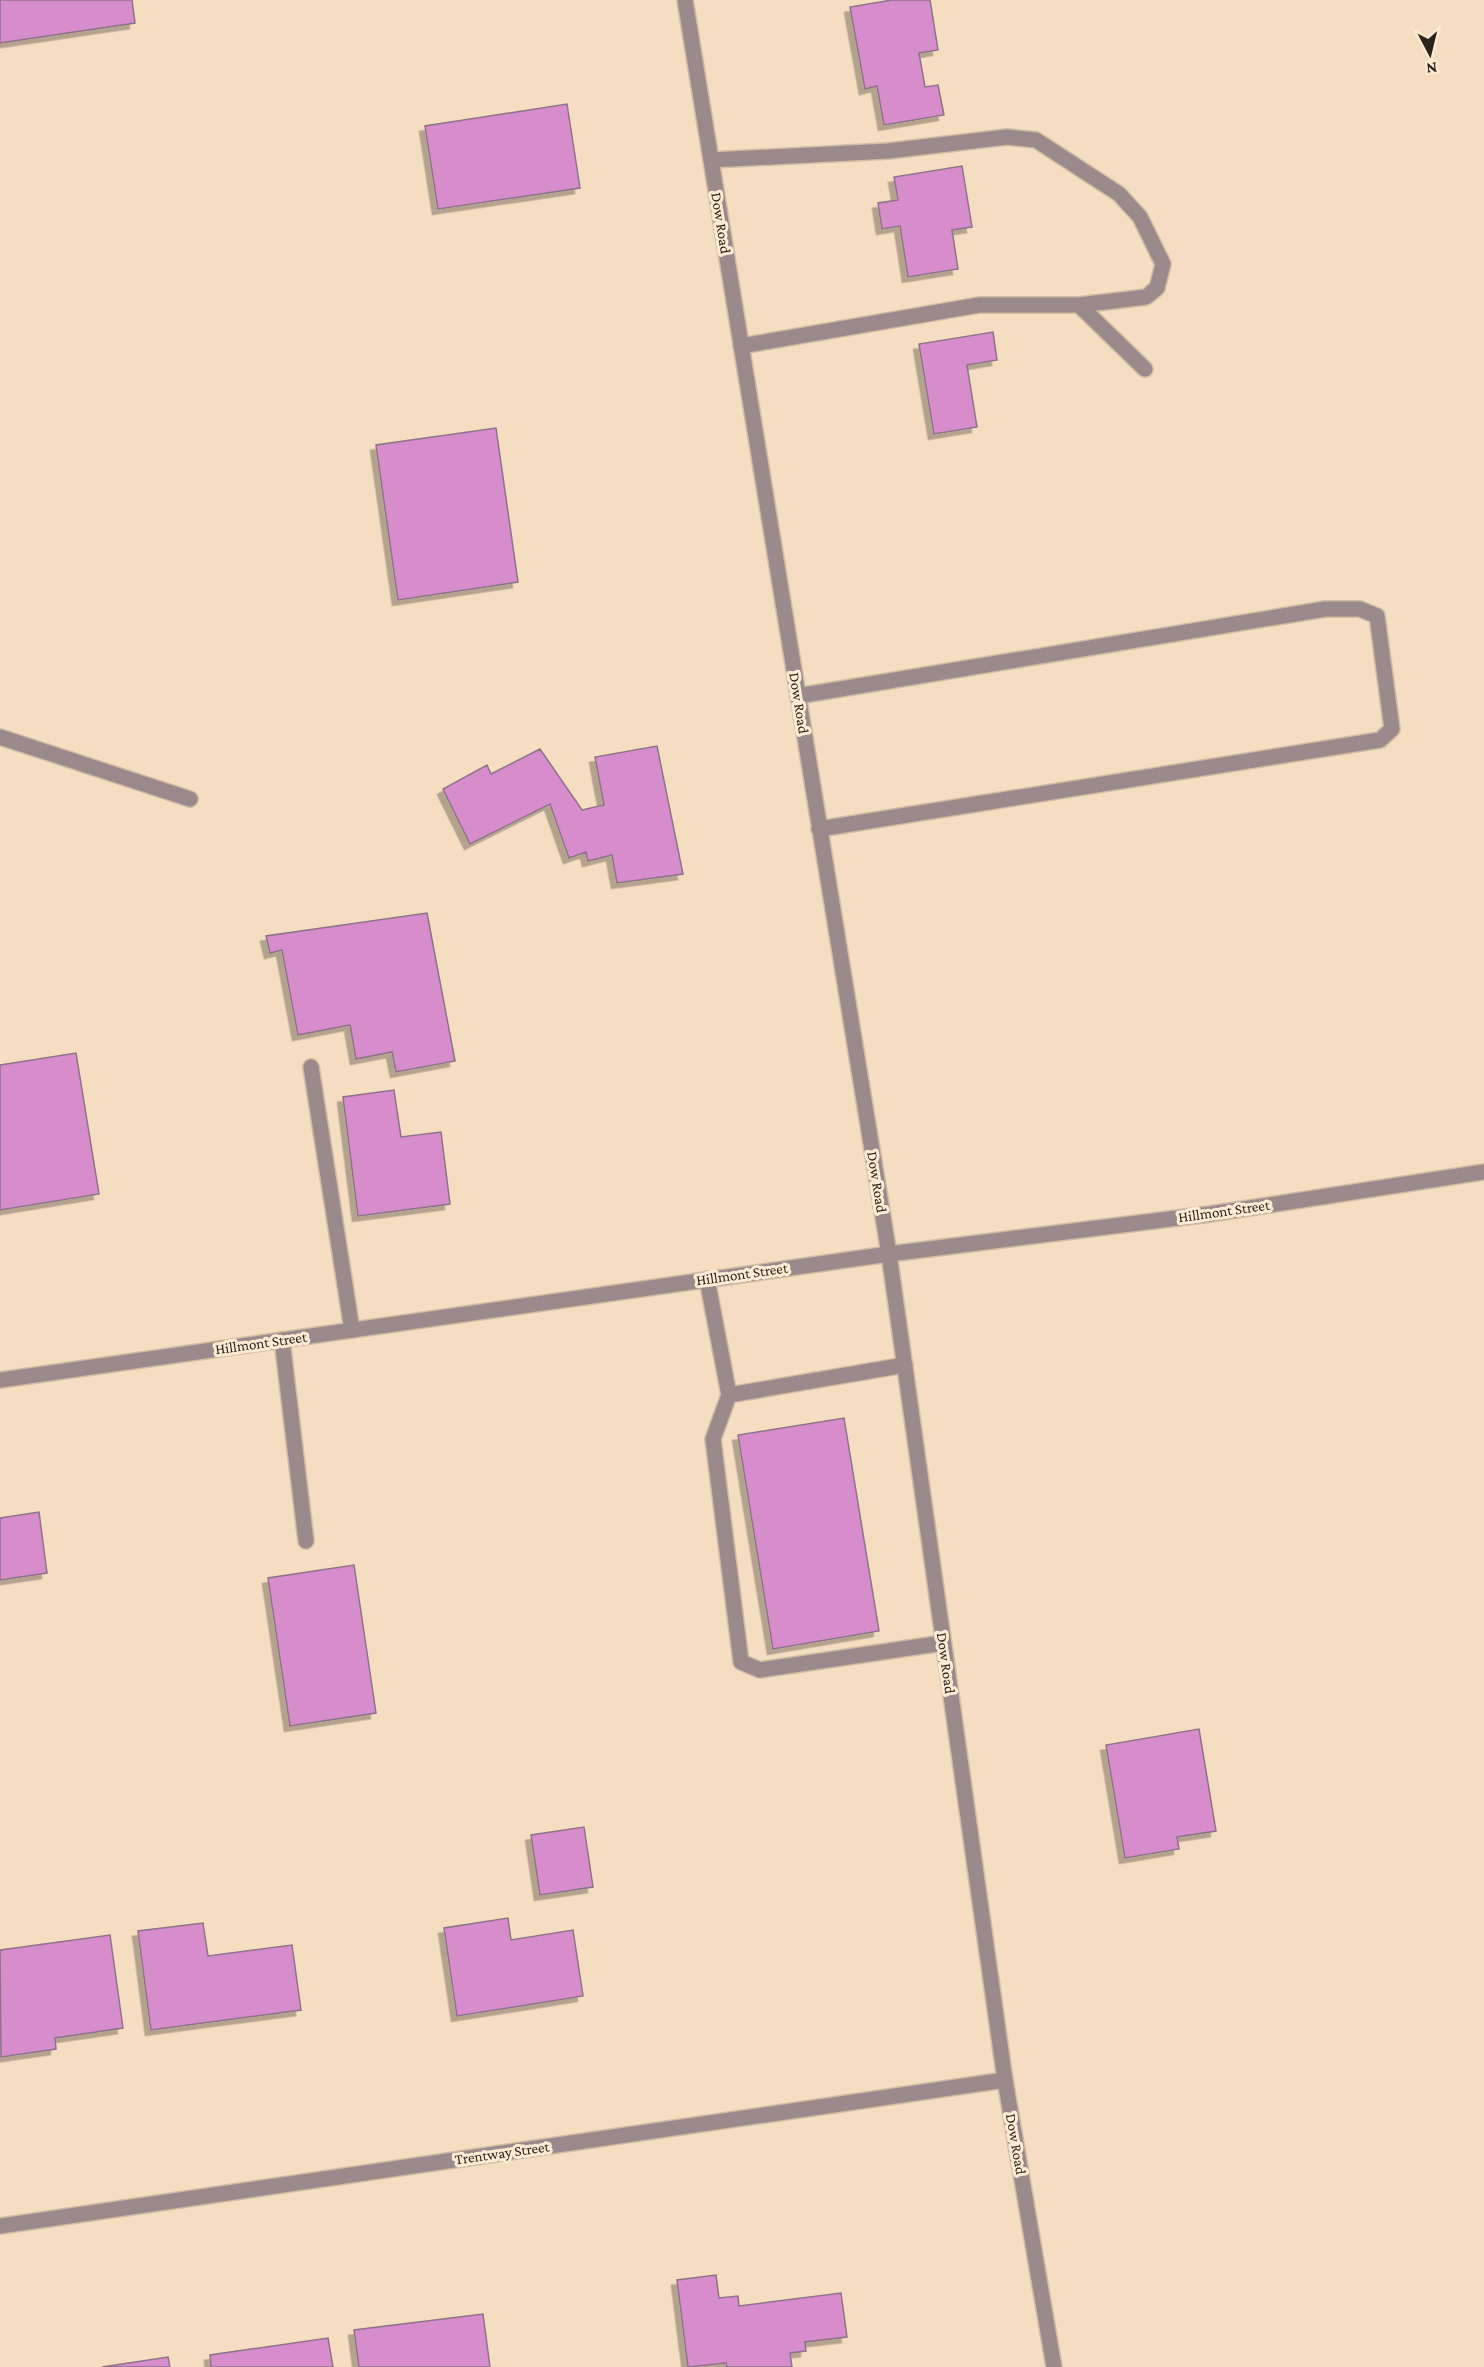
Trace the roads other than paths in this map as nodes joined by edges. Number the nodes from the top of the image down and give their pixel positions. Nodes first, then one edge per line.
1 (685, 0) edge
2 (711, 160) junction
3 (1079, 305) junction
4 (741, 346) junction
5 (1145, 369) dead end
6 (798, 696) junction
7 (0, 737) edge
8 (190, 799) dead end
9 (819, 829) junction
10 (311, 1067) dead end
11 (1484, 1172) edge
12 (889, 1254) junction
13 (707, 1279) junction
14 (352, 1330) junction
15 (282, 1340) junction
16 (904, 1365) junction
17 (0, 1380) edge
18 (729, 1395) junction
19 (306, 1541) dead end
20 (943, 1643) junction
21 (1005, 2080) junction
22 (0, 2226) edge
23 (1054, 2367) edge

1 - 2 street, Dow Road
2 - 3 street
2 - 4 street, Dow Road
3 - 4 street
3 - 5 street
4 - 6 street, Dow Road
6 - 9 street, Dow Road
6 - 9 street
7 - 8 street
9 - 12 street, Dow Road
10 - 14 street
11 - 12 street, Hillmont Street
12 - 13 street, Hillmont Street
12 - 16 street, Dow Road
13 - 14 street, Hillmont Street
13 - 18 street
14 - 15 street, Hillmont Street
15 - 17 street, Hillmont Street
15 - 19 street
16 - 18 street
16 - 20 street, Dow Road
18 - 20 street
20 - 21 street, Dow Road
21 - 22 street, Trentway Street
21 - 23 street, Dow Road

